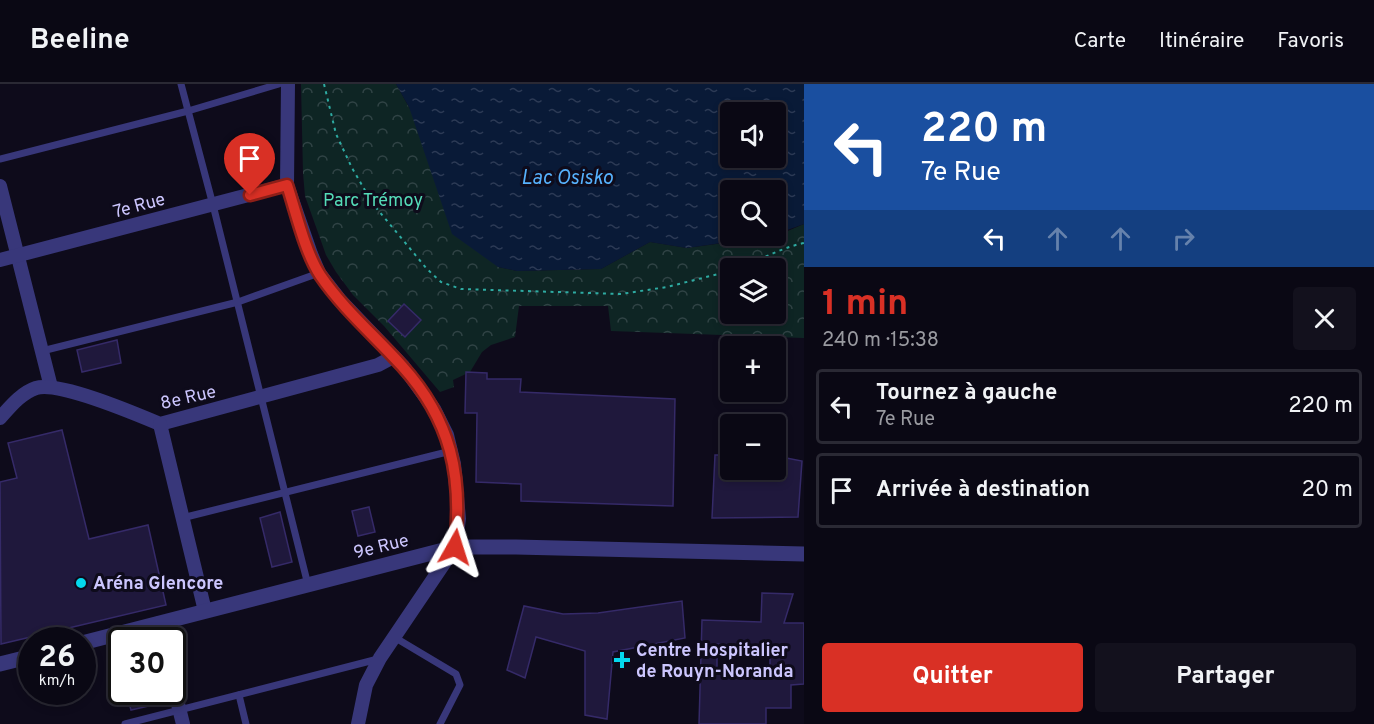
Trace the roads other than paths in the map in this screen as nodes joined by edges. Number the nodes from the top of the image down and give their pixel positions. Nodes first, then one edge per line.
1 (181, 84) edge
2 (279, 84) edge
3 (288, 84) edge
4 (188, 111) junction
5 (0, 159) edge
6 (287, 185) junction
7 (0, 186) edge
8 (213, 205) junction
9 (18, 256) junction
10 (0, 260) edge
11 (319, 273) junction
12 (237, 302) junction
13 (42, 351) junction
14 (393, 357) junction
15 (51, 387) junction
16 (261, 397) junction
17 (0, 418) edge
18 (160, 424) junction
19 (451, 451) junction
20 (285, 494) junction
21 (183, 518) junction
22 (455, 547) junction
23 (804, 554) edge
24 (308, 585) junction
25 (205, 611) junction
26 (159, 623) junction
27 (160, 627) edge
28 (394, 637) junction
29 (96, 639) edge
30 (380, 658) junction
31 (18, 660) edge
32 (0, 664) edge
33 (238, 695) junction
34 (179, 705) edge
35 (180, 710) junction
36 (125, 724) edge
37 (183, 724) edge
38 (246, 724) edge
39 (358, 724) edge
40 (440, 724) edge

1 - 4 lane
2 - 4 lane
3 - 6 street
4 - 5 lane
4 - 8 lane
6 - 8 street, 7e Rue
6 - 11 street
7 - 9 street
8 - 9 street, 7e Rue
8 - 12 lane
9 - 10 street, 7e Rue
9 - 13 street
11 - 12 lane
11 - 14 street
12 - 13 lane
12 - 16 lane
13 - 15 street
14 - 16 street, 8e Rue
14 - 19 street
15 - 17 street
15 - 18 street, 8e Rue
16 - 18 street, 8e Rue
16 - 20 lane
18 - 21 street
19 - 20 lane
19 - 22 street
20 - 21 lane
20 - 24 lane
21 - 25 street
22 - 23 street, 9e Rue
22 - 24 street, 9e Rue
22 - 28 street
24 - 25 street, 9e Rue
25 - 26 street, 9e Rue
26 - 27 street
26 - 29 street, 9e Rue
28 - 30 street
28 - 40 lane
30 - 33 lane
30 - 39 street
31 - 32 street
33 - 35 lane
33 - 38 lane
34 - 35 street
35 - 36 lane
35 - 37 street

